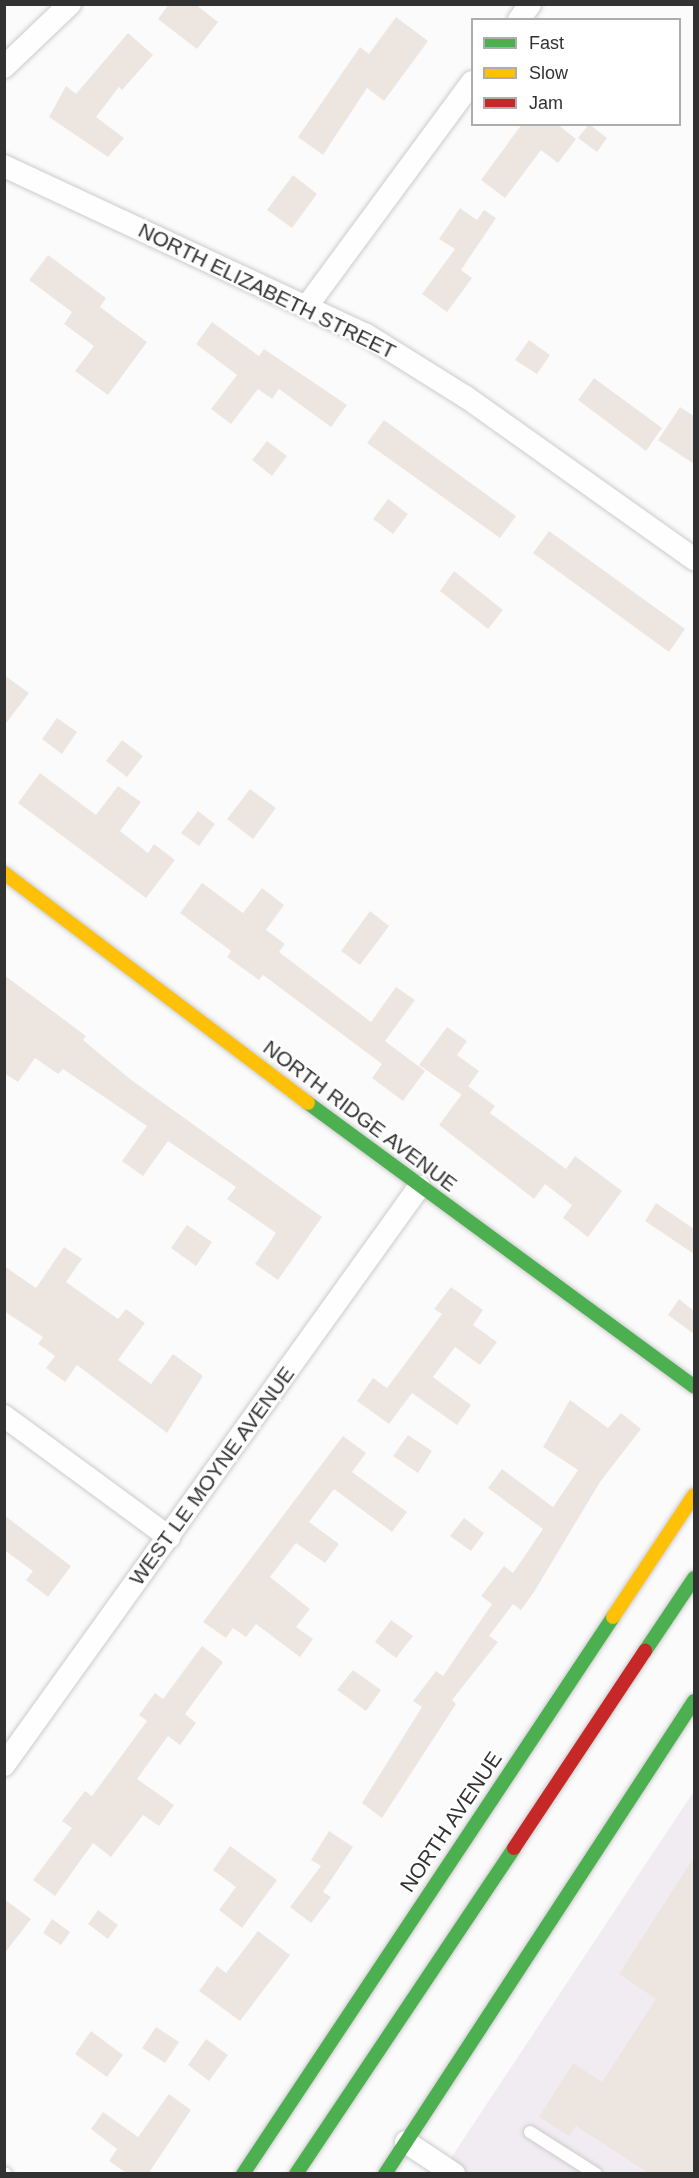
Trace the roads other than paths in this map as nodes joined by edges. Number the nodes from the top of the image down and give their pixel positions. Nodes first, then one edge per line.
1 (70, 4) edge
2 (530, 4) edge
3 (520, 18) edge
4 (4, 67) edge
5 (471, 83) edge
6 (4, 166) edge
7 (308, 306) junction
8 (694, 559) edge
9 (4, 873) edge
10 (418, 1188) junction
11 (694, 1387) edge
12 (4, 1416) edge
13 (694, 1495) edge
14 (168, 1537) junction
15 (694, 1578) edge
16 (694, 1701) edge
17 (4, 1765) edge
18 (530, 2132) dead end
19 (406, 2142) junction
20 (243, 2174) edge
21 (296, 2174) edge
22 (385, 2174) edge
23 (454, 2174) edge
24 (596, 2174) edge

1 - 4 street
2 - 3 street
5 - 7 street
6 - 7 street, NORTH ELIZABETH STREET
7 - 8 street, NORTH ELIZABETH STREET
9 - 10 street, NORTH RIDGE AVENUE
10 - 11 street, NORTH RIDGE AVENUE
10 - 14 street, WEST LE MOYNE AVENUE
12 - 14 street
13 - 20 street, NORTH AVENUE
14 - 17 street, WEST LE MOYNE AVENUE
15 - 21 street
16 - 19 street
18 - 24 lane
19 - 22 street
19 - 23 street

